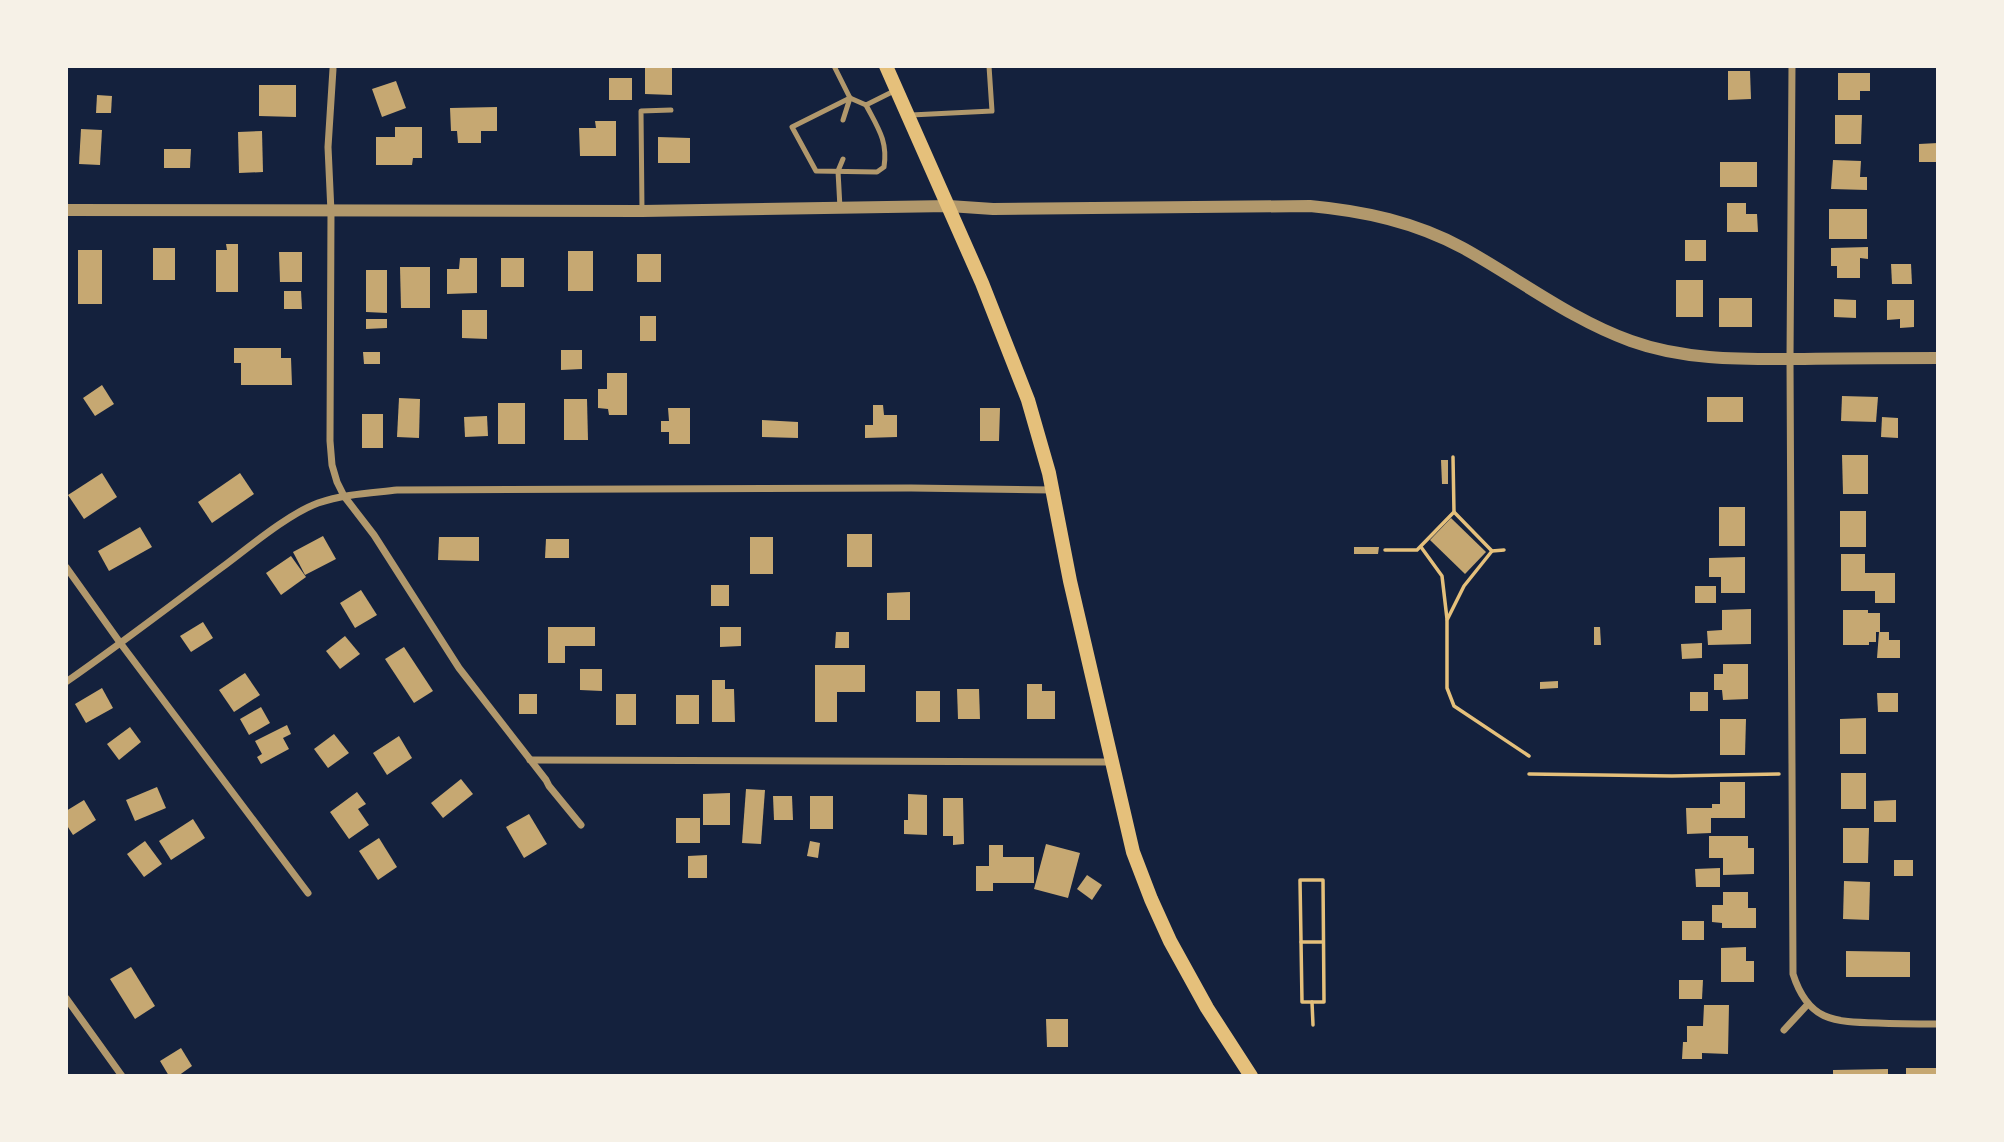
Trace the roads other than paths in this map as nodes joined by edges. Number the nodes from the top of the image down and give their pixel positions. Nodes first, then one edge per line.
1 (834, 66) edge
2 (886, 66) edge
3 (989, 66) edge
4 (1792, 66) edge
5 (333, 69) dead end
6 (896, 90) junction
7 (850, 98) junction
8 (866, 105) junction
9 (671, 110) dead end
10 (907, 115) junction
11 (843, 120) dead end
12 (843, 159) dead end
13 (838, 171) junction
14 (949, 206) junction
15 (840, 208) junction
16 (66, 210) edge
17 (642, 211) junction
18 (331, 212) junction
19 (1937, 358) edge
20 (1790, 359) junction
21 (1052, 490) junction
22 (344, 496) junction
23 (66, 567) edge
24 (121, 644) junction
25 (66, 681) edge
26 (530, 760) junction
27 (1112, 762) junction
28 (581, 825) dead end
29 (308, 893) dead end
30 (66, 998) edge
31 (1808, 1004) junction
32 (1937, 1024) edge
33 (1784, 1030) dead end
34 (122, 1076) edge
35 (1251, 1076) edge

1 - 7 lane
2 - 6 main road
3 - 10 lane
4 - 20 street
5 - 18 street
6 - 8 lane
6 - 10 main road
7 - 8 lane
7 - 11 lane
7 - 13 lane
8 - 13 lane
9 - 17 lane
10 - 14 main road
12 - 13 lane
13 - 15 lane
14 - 15 street
14 - 20 street
14 - 21 main road
15 - 17 street
16 - 18 street
17 - 18 street
18 - 22 street
19 - 20 street
20 - 31 street
21 - 22 street
21 - 27 main road
22 - 24 street
22 - 26 street
23 - 24 street
24 - 25 street
24 - 29 street
26 - 27 street
26 - 28 street
27 - 35 main road
30 - 34 street
31 - 32 street
31 - 33 street

